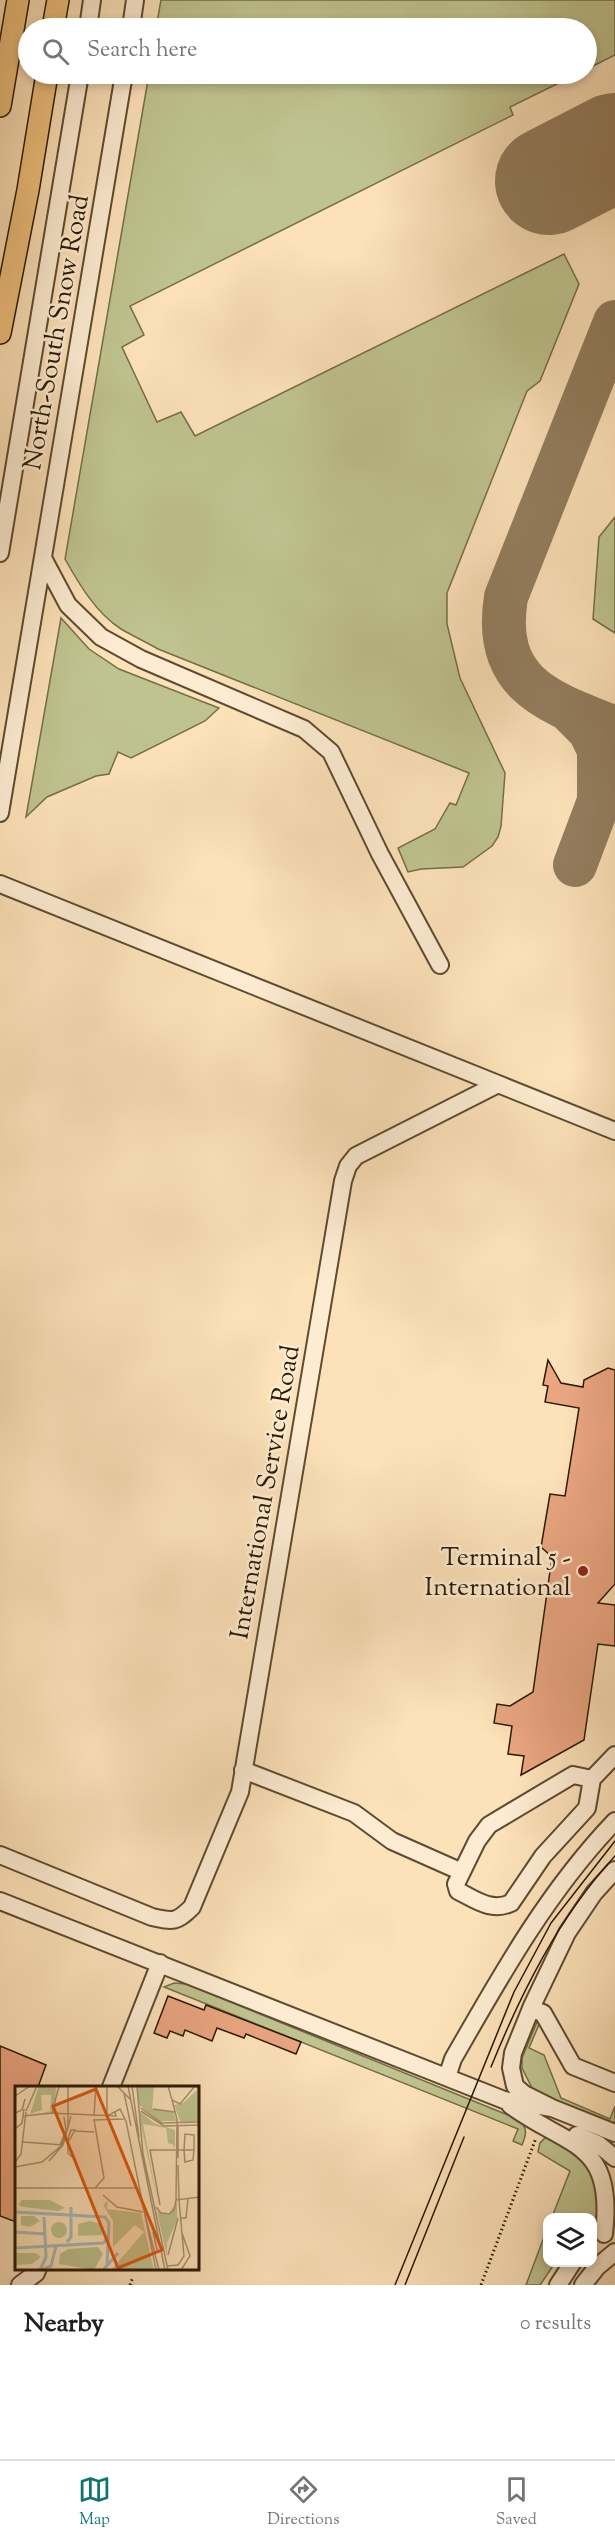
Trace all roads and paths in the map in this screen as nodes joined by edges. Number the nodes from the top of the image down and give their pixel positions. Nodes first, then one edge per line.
1 (18, 0) edge
2 (58, 0) edge
3 (92, 0) edge
4 (135, 0) edge
5 (55, 18) edge
6 (89, 18) edge
7 (132, 18) edge
8 (45, 84) edge
9 (78, 84) edge
10 (122, 84) edge
11 (0, 106) edge
12 (0, 333) edge
13 (0, 552) edge
14 (43, 558) junction
15 (0, 813) edge
16 (0, 884) edge
17 (440, 965) dead end
18 (498, 1084) junction
19 (615, 1131) edge
20 (615, 1755) edge
21 (243, 1770) junction
22 (592, 1779) junction
23 (615, 1821) edge
24 (0, 1856) edge
25 (615, 1870) edge
26 (462, 1872) junction
27 (0, 1901) edge
28 (159, 1963) junction
29 (531, 2009) junction
30 (447, 2077) junction
31 (615, 2083) edge
32 (111, 2086) edge
33 (504, 2100) junction
34 (552, 2108) junction
35 (542, 2122) junction
36 (615, 2133) edge
37 (615, 2158) edge
38 (604, 2235) edge
39 (615, 2252) edge
40 (570, 2267) edge
41 (37, 2270) edge
42 (133, 2277) dead end
43 (20, 2285) edge
44 (130, 2285) edge
45 (481, 2285) edge
46 (558, 2285) edge
47 (583, 2285) edge

1 - 11 main road
2 - 5 main road
3 - 6 street
4 - 7 street
8 - 12 main road
9 - 13 street
10 - 14 street, North-South Snow Road
14 - 15 street, North-South Snow Road
14 - 17 street
16 - 18 street
18 - 19 street
18 - 21 street, International Service Road
20 - 22 street
21 - 24 street, International Service Road
21 - 26 street
22 - 26 street
22 - 26 street
23 - 30 street
25 - 29 street
27 - 28 street
28 - 30 street
28 - 32 street
29 - 31 street
29 - 34 street
30 - 33 street
33 - 34 street
33 - 35 street
34 - 36 street
35 - 37 street
35 - 38 street
35 - 45 path
39 - 47 street
40 - 46 street
41 - 43 street
42 - 44 path

